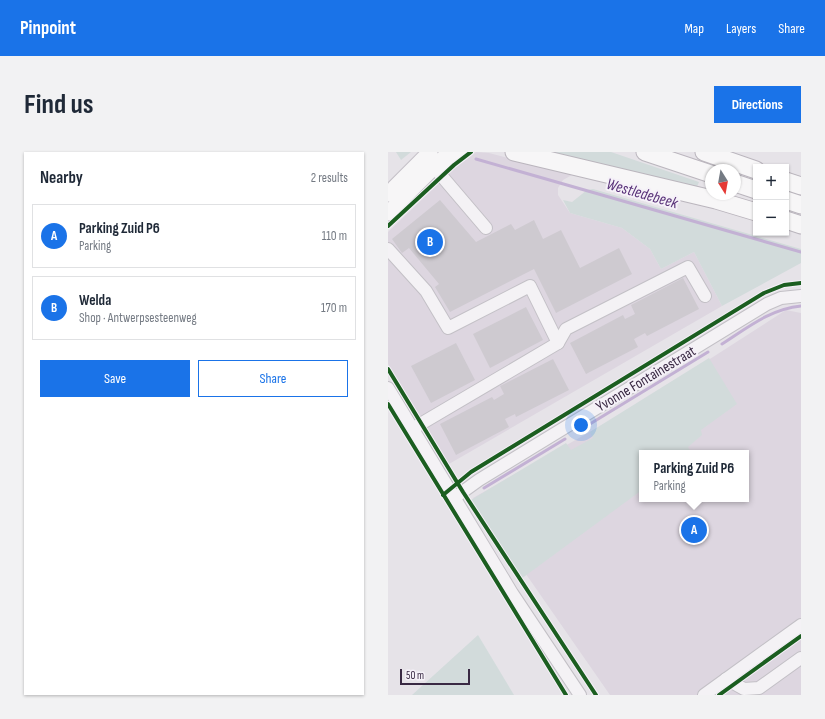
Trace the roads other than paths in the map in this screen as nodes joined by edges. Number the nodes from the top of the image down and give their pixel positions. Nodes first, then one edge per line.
1 (448, 152) edge
2 (458, 152) edge
3 (514, 152) edge
4 (645, 152) edge
5 (704, 152) edge
6 (432, 159) edge
7 (753, 169) edge
8 (705, 172) edge
9 (789, 182) edge
10 (741, 185) edge
11 (801, 186) edge
12 (753, 189) edge
13 (388, 194) edge
14 (789, 201) edge
15 (801, 205) edge
16 (753, 211) edge
17 (388, 213) edge
18 (789, 221) edge
19 (801, 225) edge
20 (486, 228) dead end
21 (388, 249) edge
22 (705, 296) dead end
23 (801, 296) edge
24 (558, 343) junction
25 (388, 388) edge
26 (412, 429) junction
27 (454, 498) junction
28 (801, 625) edge
29 (801, 658) edge
30 (726, 679) junction
31 (742, 690) edge
32 (580, 695) edge
33 (704, 695) edge

1 - 6 main road
2 - 6 highway
3 - 16 highway
4 - 8 highway
5 - 7 highway
6 - 13 main road
6 - 17 main road
6 - 20 street
9 - 11 highway
10 - 12 highway
14 - 15 highway
18 - 19 highway
21 - 24 street
22 - 24 street
23 - 27 street, Yvonne Fontainestraat
24 - 26 street
25 - 26 street
26 - 27 street
27 - 32 street
28 - 30 street
29 - 31 street
30 - 31 street
30 - 33 street

